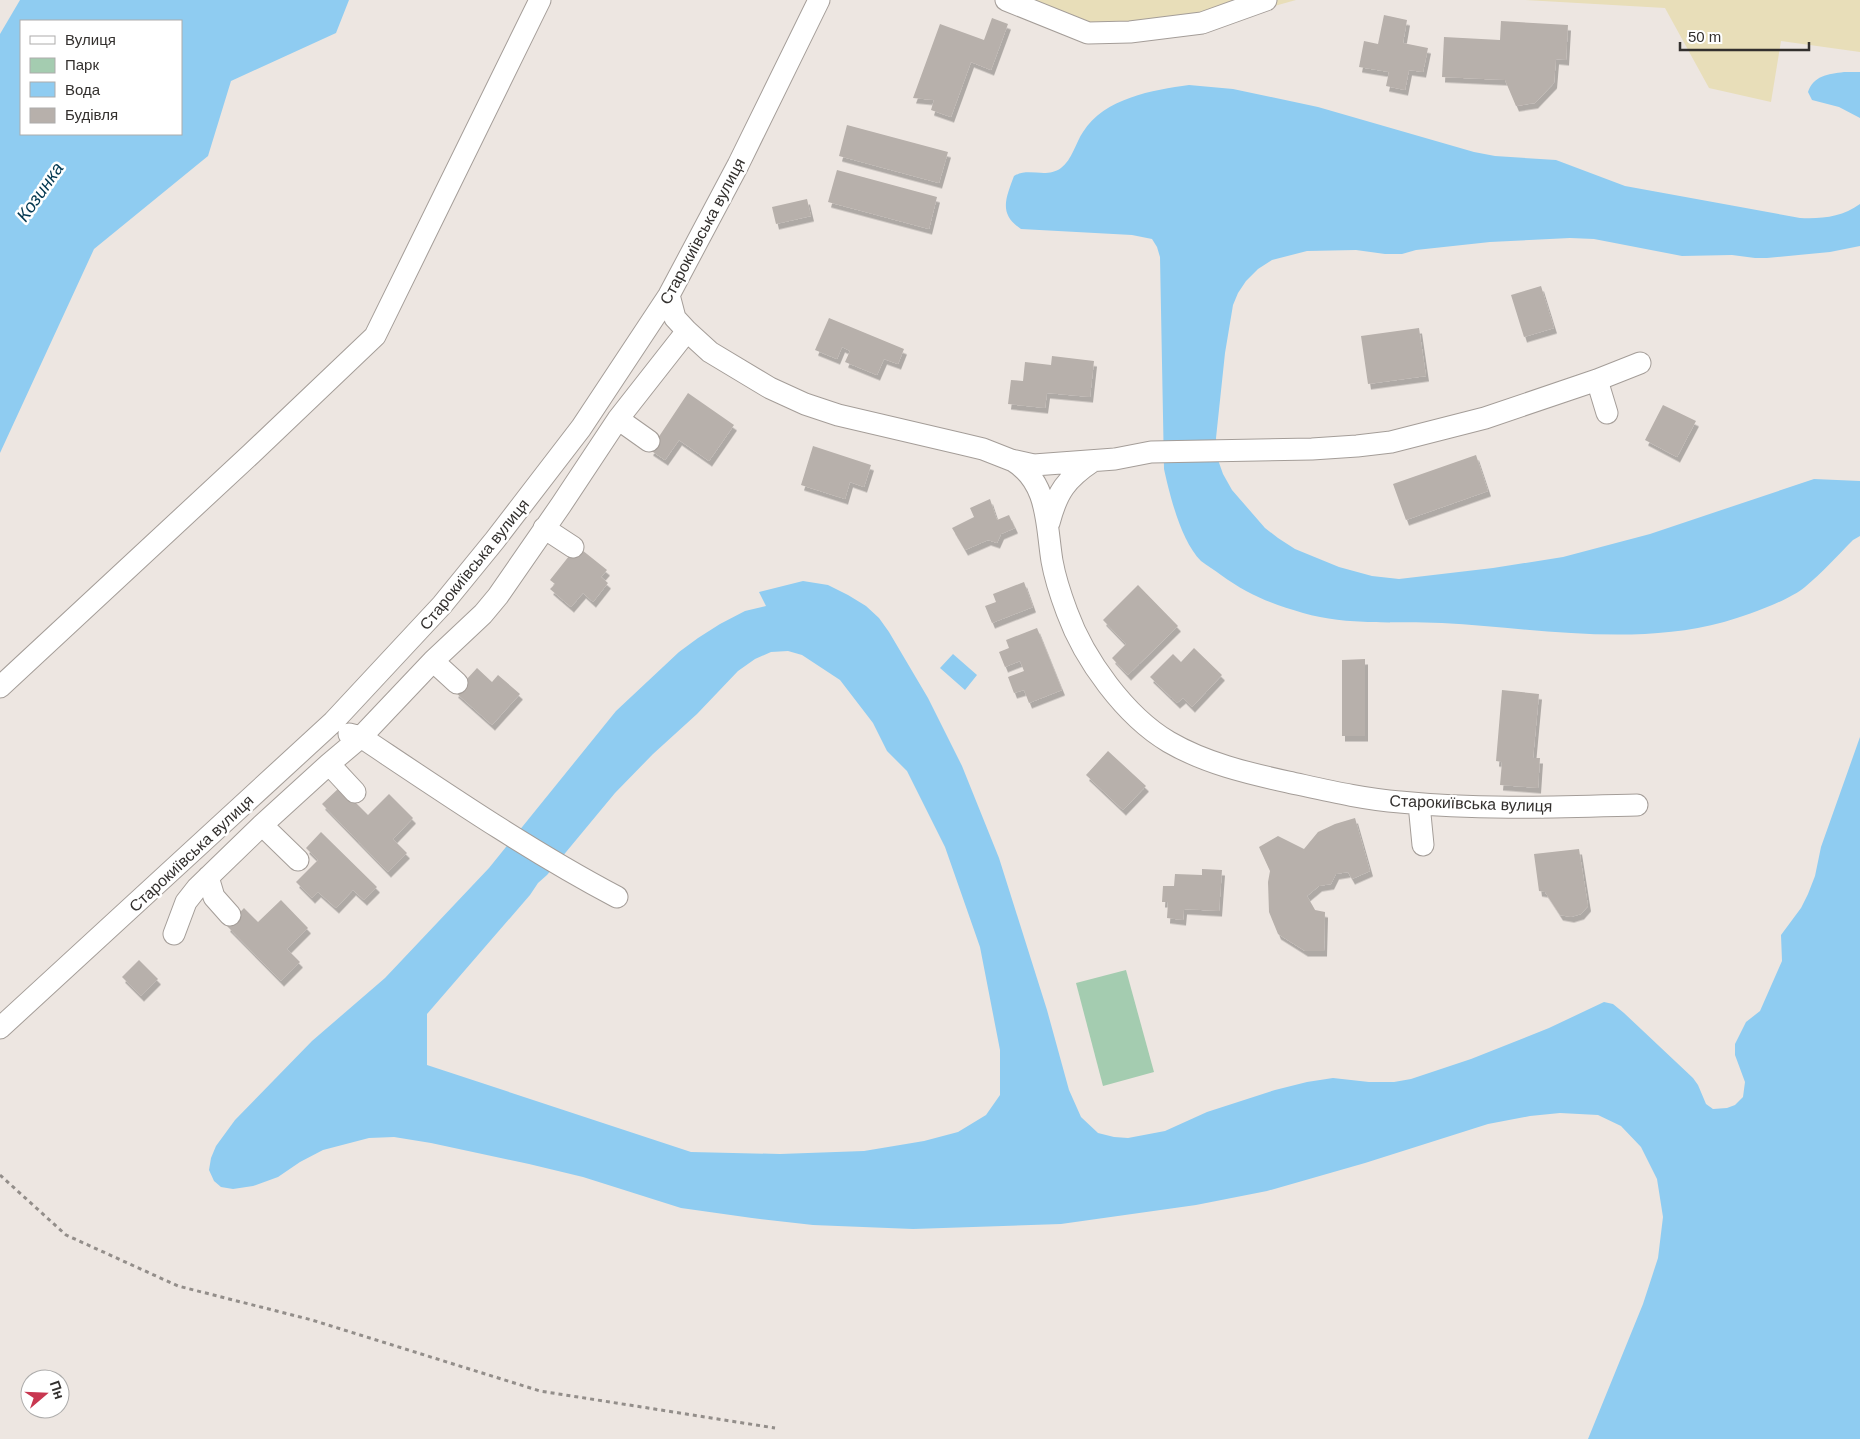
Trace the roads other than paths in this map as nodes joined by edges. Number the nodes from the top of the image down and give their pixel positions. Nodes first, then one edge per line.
1 (540, 0) edge
2 (819, 0) edge
3 (1006, 0) edge
4 (1266, 0) edge
5 (669, 295) junction
6 (687, 331) junction
7 (1640, 363) dead end
8 (1596, 380) junction
9 (1607, 413) dead end
10 (618, 419) junction
11 (648, 441) dead end
12 (983, 449) junction
13 (1093, 461) junction
14 (1049, 525) junction
15 (544, 528) junction
16 (573, 547) dead end
17 (433, 661) junction
18 (457, 683) dead end
19 (0, 687) edge
20 (333, 722) junction
21 (361, 737) junction
22 (328, 764) junction
23 (355, 792) dead end
24 (1432, 803) junction
25 (1637, 805) dead end
26 (262, 825) junction
27 (1423, 846) dead end
28 (298, 860) dead end
29 (203, 882) junction
30 (618, 897) dead end
31 (230, 914) dead end
32 (174, 934) dead end
33 (0, 1028) edge

1 - 19 street
2 - 5 street, Старокиївська вулиця
3 - 4 street
5 - 6 street
5 - 20 street, Старокиївська вулиця
6 - 10 street
6 - 12 street
7 - 8 street
8 - 9 street
8 - 13 street
10 - 11 street
10 - 15 street
12 - 13 street
12 - 14 street, Старокиївська вулиця
13 - 14 street
14 - 24 street, Старокиївська вулиця
15 - 16 street
15 - 17 street
17 - 18 street
17 - 21 street
20 - 21 street
20 - 33 street, Старокиївська вулиця
21 - 22 street
21 - 30 street
22 - 23 street
22 - 26 street
24 - 25 street, Старокиївська вулиця
24 - 27 street
26 - 28 street
26 - 29 street
29 - 31 street
29 - 32 street

